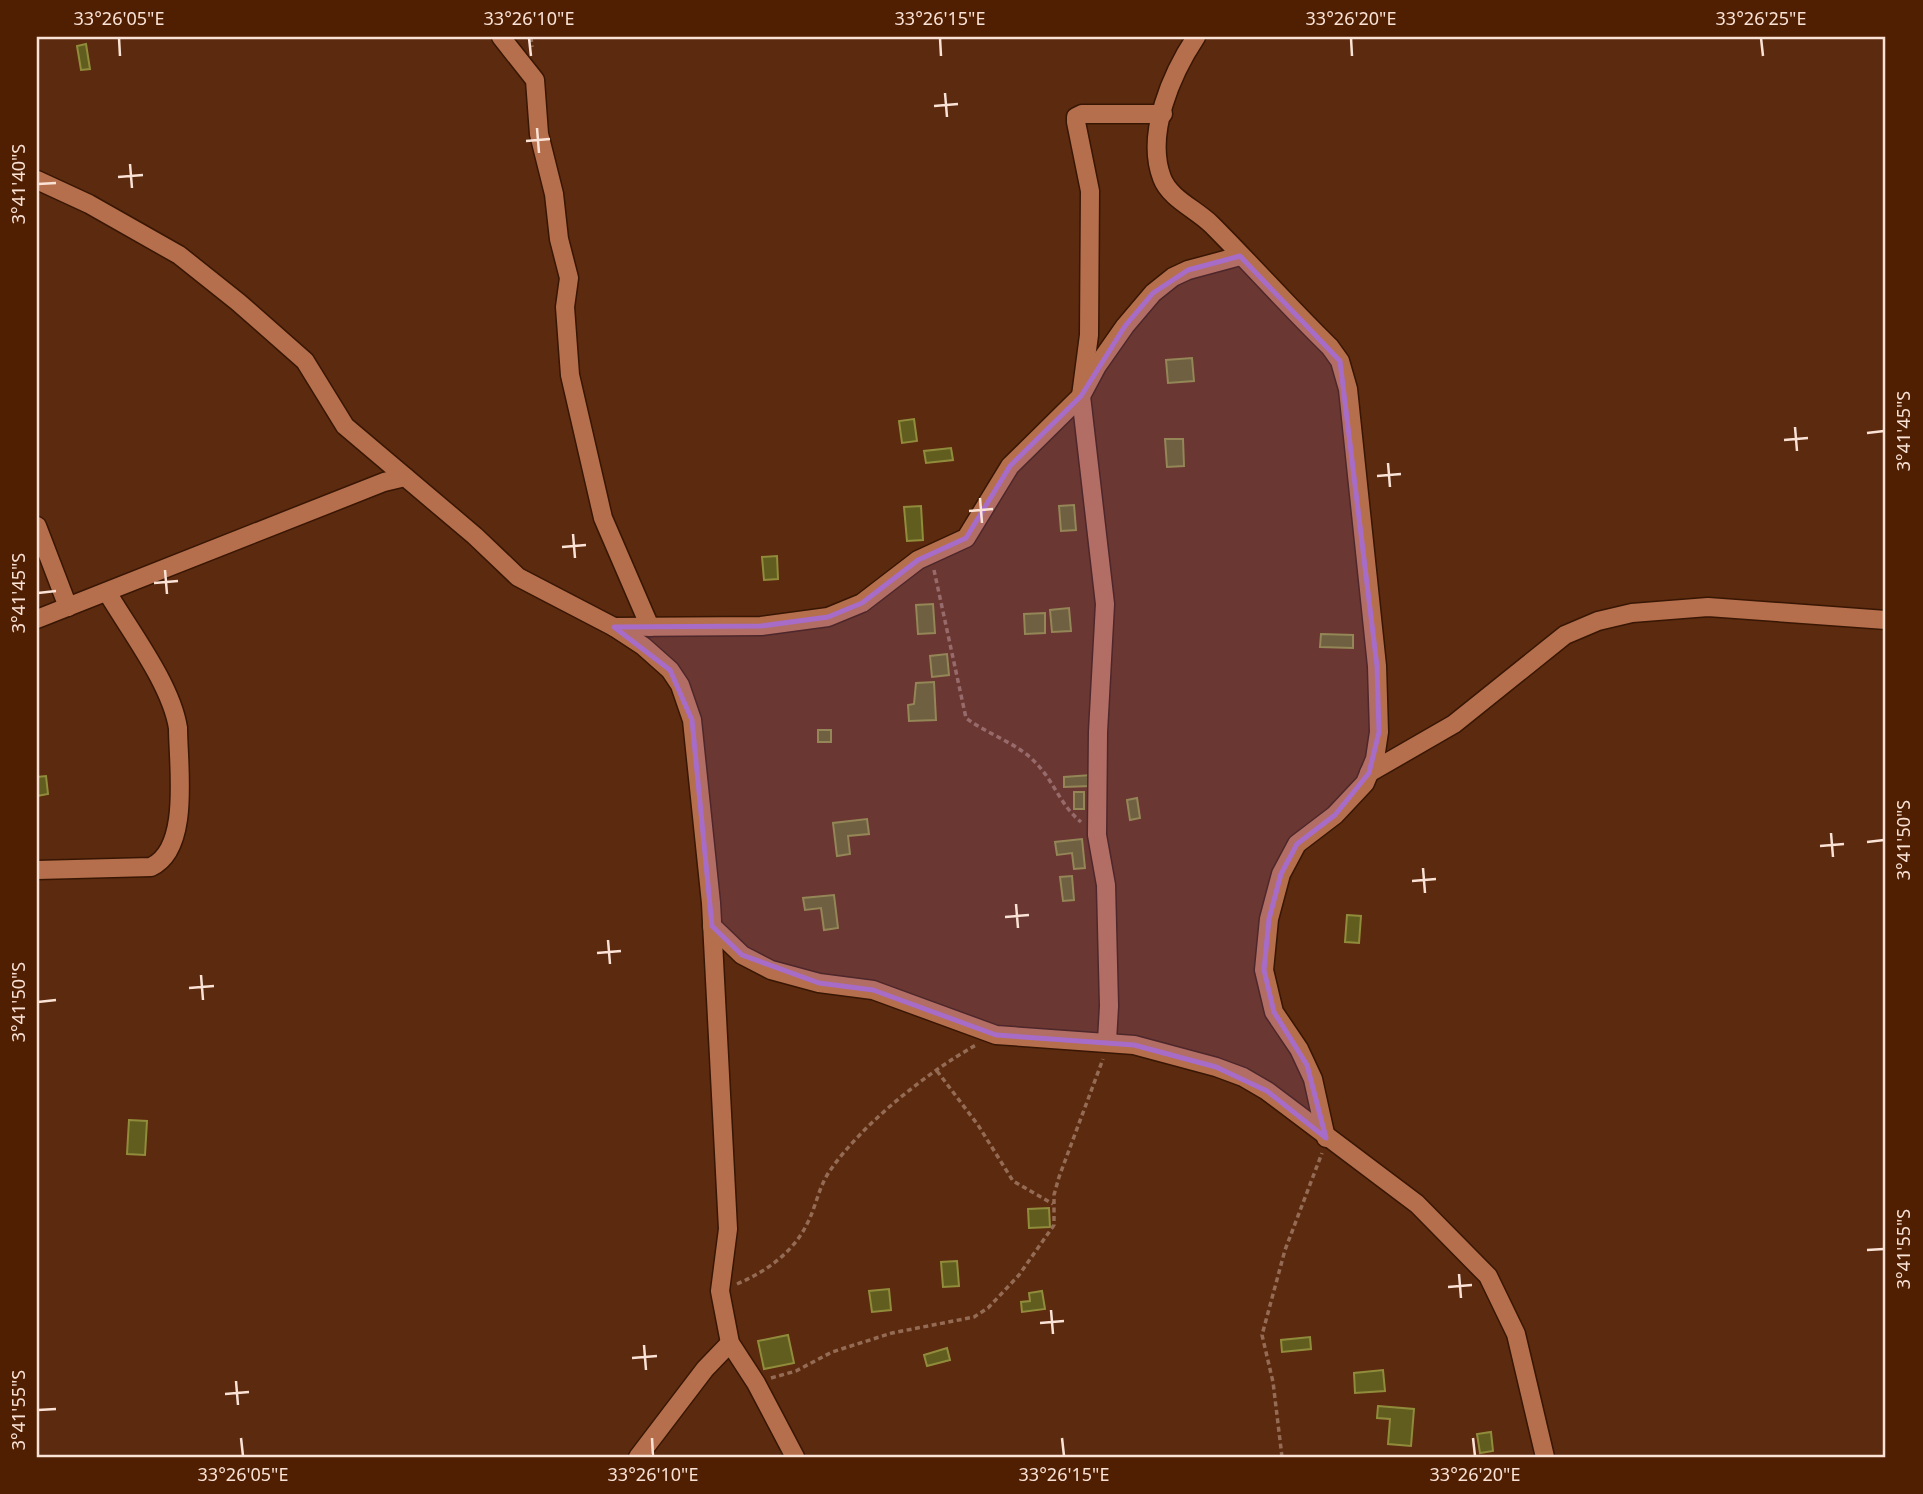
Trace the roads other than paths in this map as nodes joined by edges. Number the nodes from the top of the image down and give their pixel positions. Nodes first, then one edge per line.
1 (501, 37) edge
2 (1196, 37) edge
3 (1163, 114) junction
4 (37, 180) edge
5 (1240, 256) junction
6 (1081, 396) junction
7 (405, 477) junction
8 (37, 526) edge
9 (107, 592) junction
10 (68, 607) junction
11 (37, 619) edge
12 (1886, 620) edge
13 (614, 626) junction
14 (650, 627) junction
15 (1369, 773) junction
16 (37, 870) edge
17 (712, 926) junction
18 (1107, 1041) junction
19 (1326, 1138) junction
20 (730, 1343) junction
21 (638, 1457) edge
22 (795, 1457) edge
23 (1545, 1457) edge

1 - 14 street
2 - 3 street
3 - 5 street
3 - 6 street
4 - 7 street
5 - 6 street
5 - 15 street
6 - 14 street
6 - 18 street
7 - 9 street
7 - 13 street
8 - 10 street
9 - 10 street
9 - 16 street
10 - 11 street
12 - 15 street
13 - 14 street
13 - 17 street
15 - 19 street
17 - 18 street
17 - 20 street
18 - 19 street
19 - 23 street
20 - 21 street
20 - 22 street

